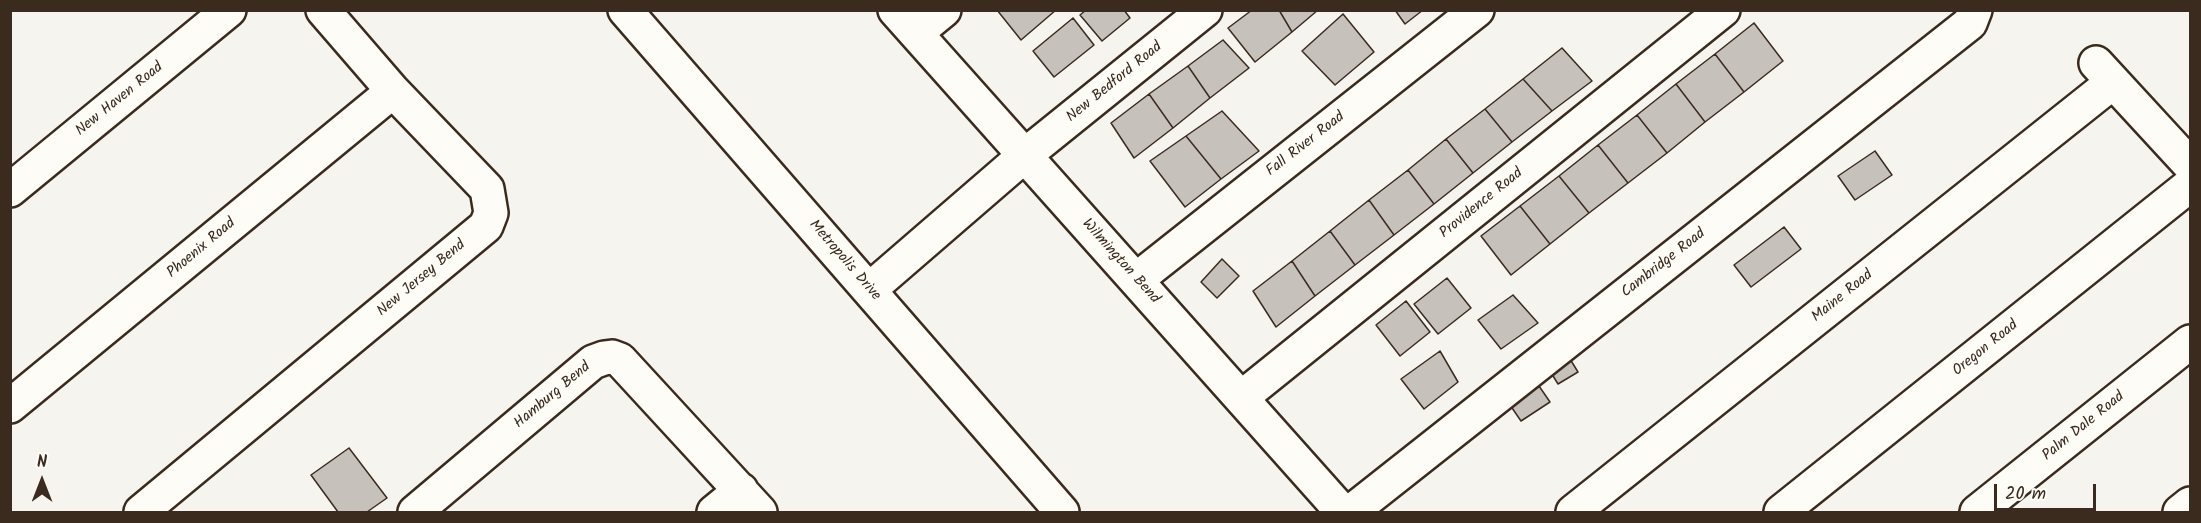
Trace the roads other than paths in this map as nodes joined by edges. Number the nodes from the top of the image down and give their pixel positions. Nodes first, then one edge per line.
1 (230, 10) edge
2 (322, 10) edge
3 (625, 10) edge
4 (944, 10) edge
5 (1205, 10) edge
6 (1477, 10) edge
7 (1723, 10) edge
8 (1975, 10) edge
9 (905, 22) edge
10 (393, 91) junction
11 (1024, 156) junction
12 (2190, 165) edge
13 (2190, 185) edge
14 (10, 190) edge
15 (1136, 280) junction
16 (869, 290) junction
17 (2190, 342) edge
18 (1241, 399) junction
19 (10, 406) edge
20 (750, 502) edge
21 (2190, 504) edge
22 (1347, 511) joint
23 (141, 513) edge
24 (415, 513) edge
25 (714, 513) edge
26 (1062, 513) edge
27 (1574, 513) edge
28 (1781, 513) edge
29 (1977, 513) edge
30 (2180, 513) edge

1 - 14 street, New Haven Road
2 - 10 street, New Jersey Bend
3 - 16 street, Metropolis Drive
4 - 9 street
5 - 11 street, New Bedford Road
6 - 15 street, Fall River Road
7 - 18 street, Providence Road
8 - 22 street, Cambridge Road
9 - 11 street, Wilmington Bend
10 - 19 street, Phoenix Road
10 - 23 street, New Jersey Bend
11 - 15 street, Wilmington Bend
11 - 16 street, New Bedford Road
12 - 27 street, Maine Road
13 - 28 street, Oregon Road
15 - 18 street, Wilmington Bend
16 - 26 street, Metropolis Drive
17 - 29 street, Palm Dale Road
18 - 22 street, Wilmington Bend
20 - 24 street, Hamburg Bend
20 - 25 street
21 - 30 street

